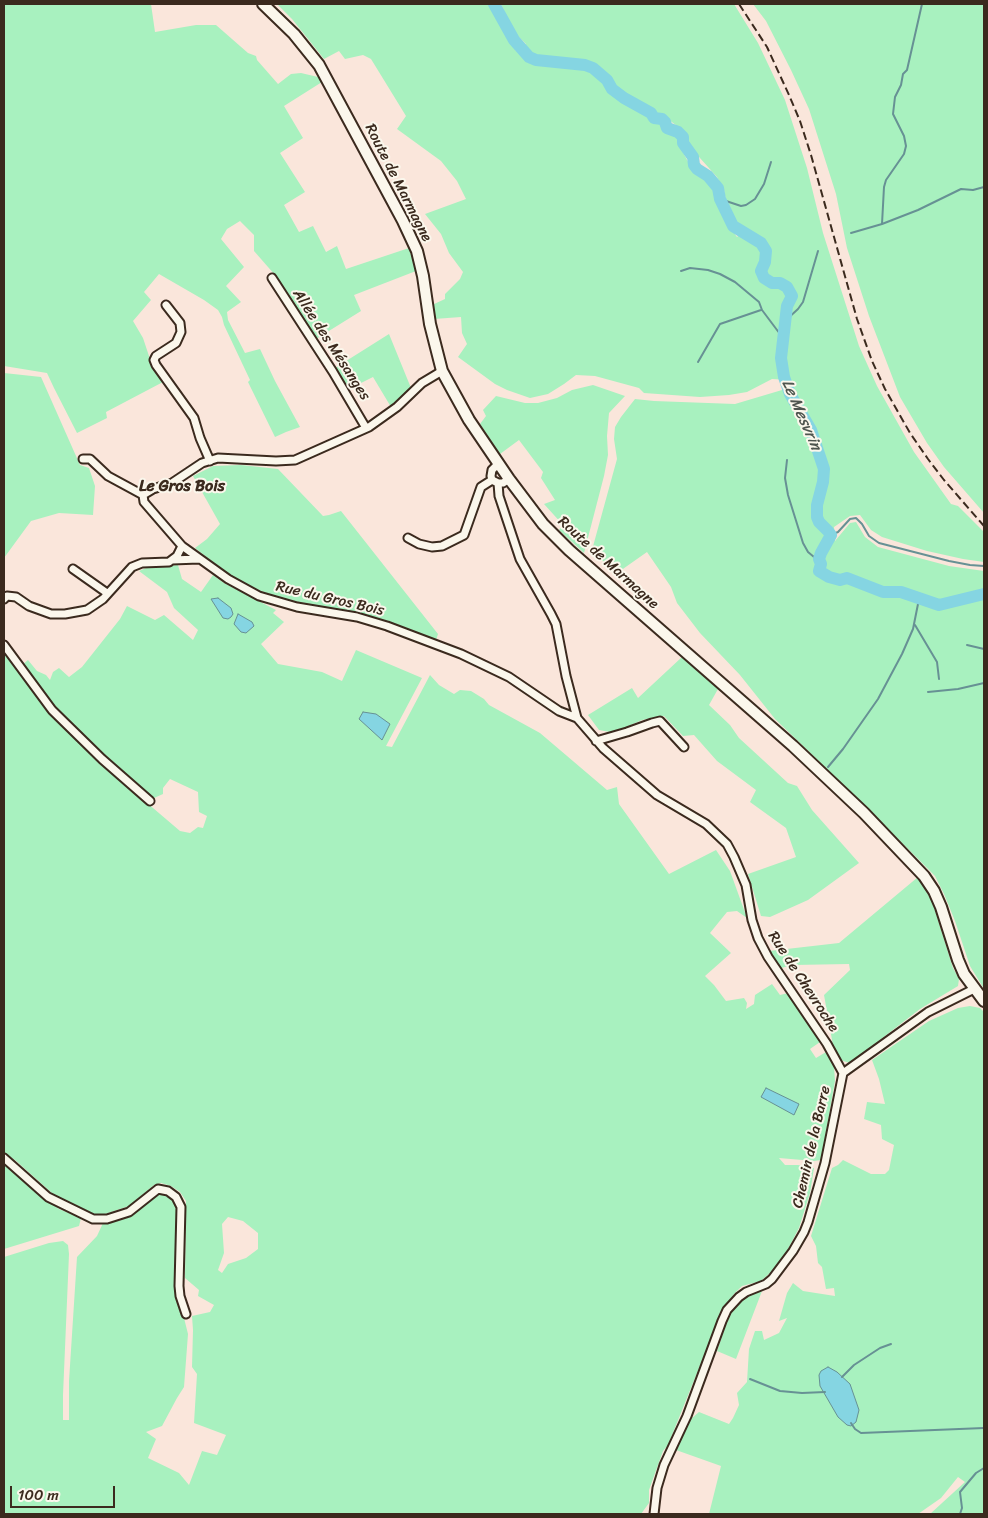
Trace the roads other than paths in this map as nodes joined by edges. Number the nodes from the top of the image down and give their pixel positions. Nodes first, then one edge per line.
1 (263, 4) edge
2 (272, 278) dead end
3 (166, 306) dead end
4 (442, 371) junction
5 (366, 428) junction
6 (83, 459) dead end
7 (210, 460) junction
8 (499, 463) junction
9 (509, 479) junction
10 (495, 482) junction
11 (143, 495) junction
12 (408, 538) dead end
13 (182, 546) junction
14 (200, 559) junction
15 (172, 560) junction
16 (73, 568) dead end
17 (107, 593) junction
18 (4, 599) edge
19 (4, 645) edge
20 (577, 718) junction
21 (596, 741) junction
22 (684, 747) dead end
23 (150, 801) dead end
24 (974, 989) junction
25 (984, 1001) edge
26 (843, 1073) junction
27 (4, 1158) edge
28 (186, 1314) dead end
29 (654, 1514) edge

1 - 4 main road, Route de Marmagne
2 - 5 street, Allée des Mésanges
3 - 7 street
4 - 5 street
4 - 8 main road, Route de Marmagne
5 - 7 street
6 - 11 street
7 - 11 street
8 - 9 main road, Route de Marmagne
8 - 10 street
9 - 10 street
9 - 24 main road, Route de Marmagne
10 - 12 street
10 - 20 street, Rue de Chevroche
11 - 13 street, Rue du Gros Bois
13 - 14 street, Rue du Gros Bois
13 - 15 street
14 - 15 street
14 - 20 street, Rue du Gros Bois
15 - 17 street
16 - 17 street
17 - 18 street
19 - 23 street
20 - 21 street, Rue de Chevroche
21 - 22 street
21 - 26 street, Rue de Chevroche
24 - 25 main road, Route de Marmagne
24 - 26 street, Chemin de la Barre
26 - 29 street, Chemin de la Barre
27 - 28 street

